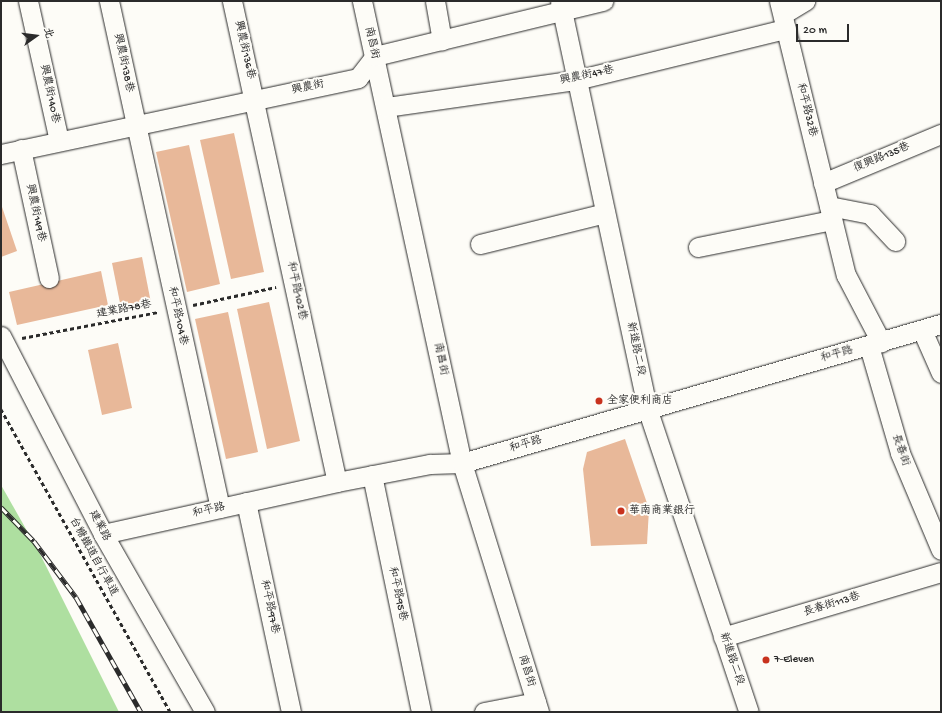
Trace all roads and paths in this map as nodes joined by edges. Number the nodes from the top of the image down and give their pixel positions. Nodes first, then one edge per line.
1 (28, 1) edge
2 (109, 1) edge
3 (232, 1) edge
4 (362, 1) edge
5 (435, 1) edge
6 (603, 1) edge
7 (805, 1) edge
8 (561, 6) edge
9 (783, 15) edge
10 (442, 40) junction
11 (374, 56) junction
12 (576, 80) junction
13 (255, 99) junction
14 (386, 107) junction
15 (136, 124) junction
16 (941, 134) edge
17 (59, 141) junction
18 (21, 149) junction
19 (1, 154) edge
20 (824, 183) junction
21 (605, 213) junction
22 (831, 213) junction
23 (895, 241) dead end
24 (480, 244) dead end
25 (698, 247) dead end
26 (49, 278) dead end
27 (294, 283) junction
28 (175, 309) junction
29 (941, 324) edge
30 (922, 330) junction
31 (2, 339) edge
32 (875, 344) junction
33 (941, 373) edge
34 (1, 409) edge
35 (648, 411) junction
36 (462, 463) junction
37 (372, 475) junction
38 (337, 482) junction
39 (246, 502) junction
40 (220, 508) junction
41 (103, 534) junction
42 (941, 550) edge
43 (941, 572) edge
44 (723, 638) junction
45 (537, 707) edge
46 (170, 712) edge
47 (205, 712) edge
48 (291, 712) edge
49 (421, 712) edge
50 (484, 712) edge
51 (749, 712) edge

1 - 17 street, 興農街140巷
2 - 15 street, 興農街138巷
3 - 13 street, 興農街136巷
4 - 11 street, 南昌街
5 - 10 street
6 - 8 street
7 - 9 street, 興農街47巷
8 - 10 street
8 - 12 street, 新進路二段
9 - 12 street, 興農街47巷
9 - 20 street, 和平路32巷
10 - 11 street
11 - 13 street, 興農街
11 - 14 street, 南昌街
12 - 14 street, 興農街47巷
12 - 21 street, 新進路二段
13 - 15 street, 興農街
13 - 27 street, 和平路102巷
14 - 36 street, 南昌街
15 - 17 street, 興農街
15 - 28 street, 和平路104巷
16 - 20 street, 復興路135巷
17 - 18 street, 興農街
18 - 19 street, 興農街
18 - 26 street, 興農街149巷
20 - 22 street, 和平路32巷
21 - 24 street
21 - 35 street, 新進路二段
22 - 23 street
22 - 25 street
22 - 32 street, 和平路32巷
27 - 28 path, 建業路78巷
27 - 38 street, 和平路102巷
28 - 31 path, 建業路78巷
28 - 40 street, 和平路104巷
29 - 30 street, 和平路
30 - 32 street, 和平路
30 - 33 street
31 - 41 street, 建業路
32 - 35 street, 和平路
32 - 42 street, 長春街
34 - 46 path, 台糖鐵道自行車道
35 - 36 street, 和平路
35 - 44 street, 新進路二段
36 - 37 street, 和平路
36 - 45 street, 南昌街
37 - 38 street, 和平路
37 - 49 street, 和平路95巷
38 - 39 street, 和平路
39 - 40 street, 和平路
39 - 48 street, 和平路97巷
40 - 41 street, 和平路
41 - 47 street, 建業路
43 - 44 street, 長春街113巷
44 - 51 street, 新進路二段
45 - 50 street

